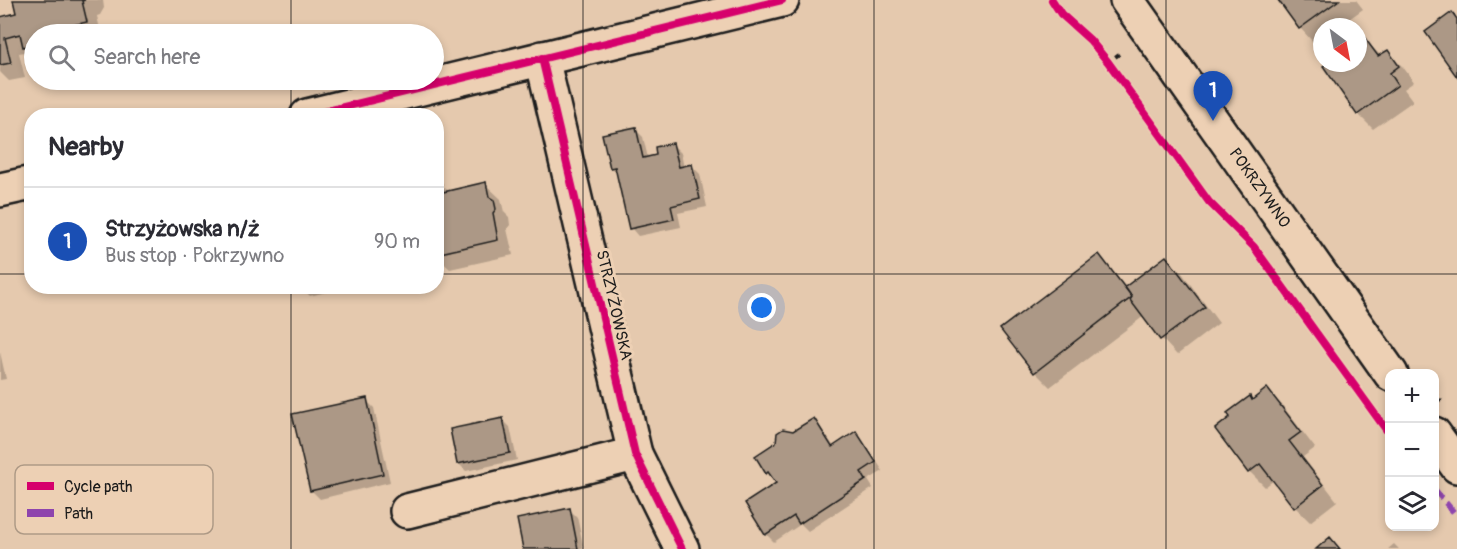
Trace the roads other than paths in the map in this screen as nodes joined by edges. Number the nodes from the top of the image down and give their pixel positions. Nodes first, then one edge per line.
1 (782, 0) edge
2 (1127, 0) edge
3 (542, 58) junction
4 (444, 82) edge
5 (412, 90) edge
6 (339, 108) edge
7 (24, 185) edge
8 (0, 190) edge
9 (1387, 369) edge
10 (1439, 441) edge
11 (635, 454) junction
12 (1457, 466) edge
13 (407, 511) dead end
14 (682, 549) edge

1 - 3 street
2 - 9 street, POKRZYWNO
3 - 4 street
3 - 11 street, STRZYŻOWSKA
5 - 6 street
7 - 8 street
10 - 12 street
11 - 13 street
11 - 14 street, STRZYŻOWSKA

